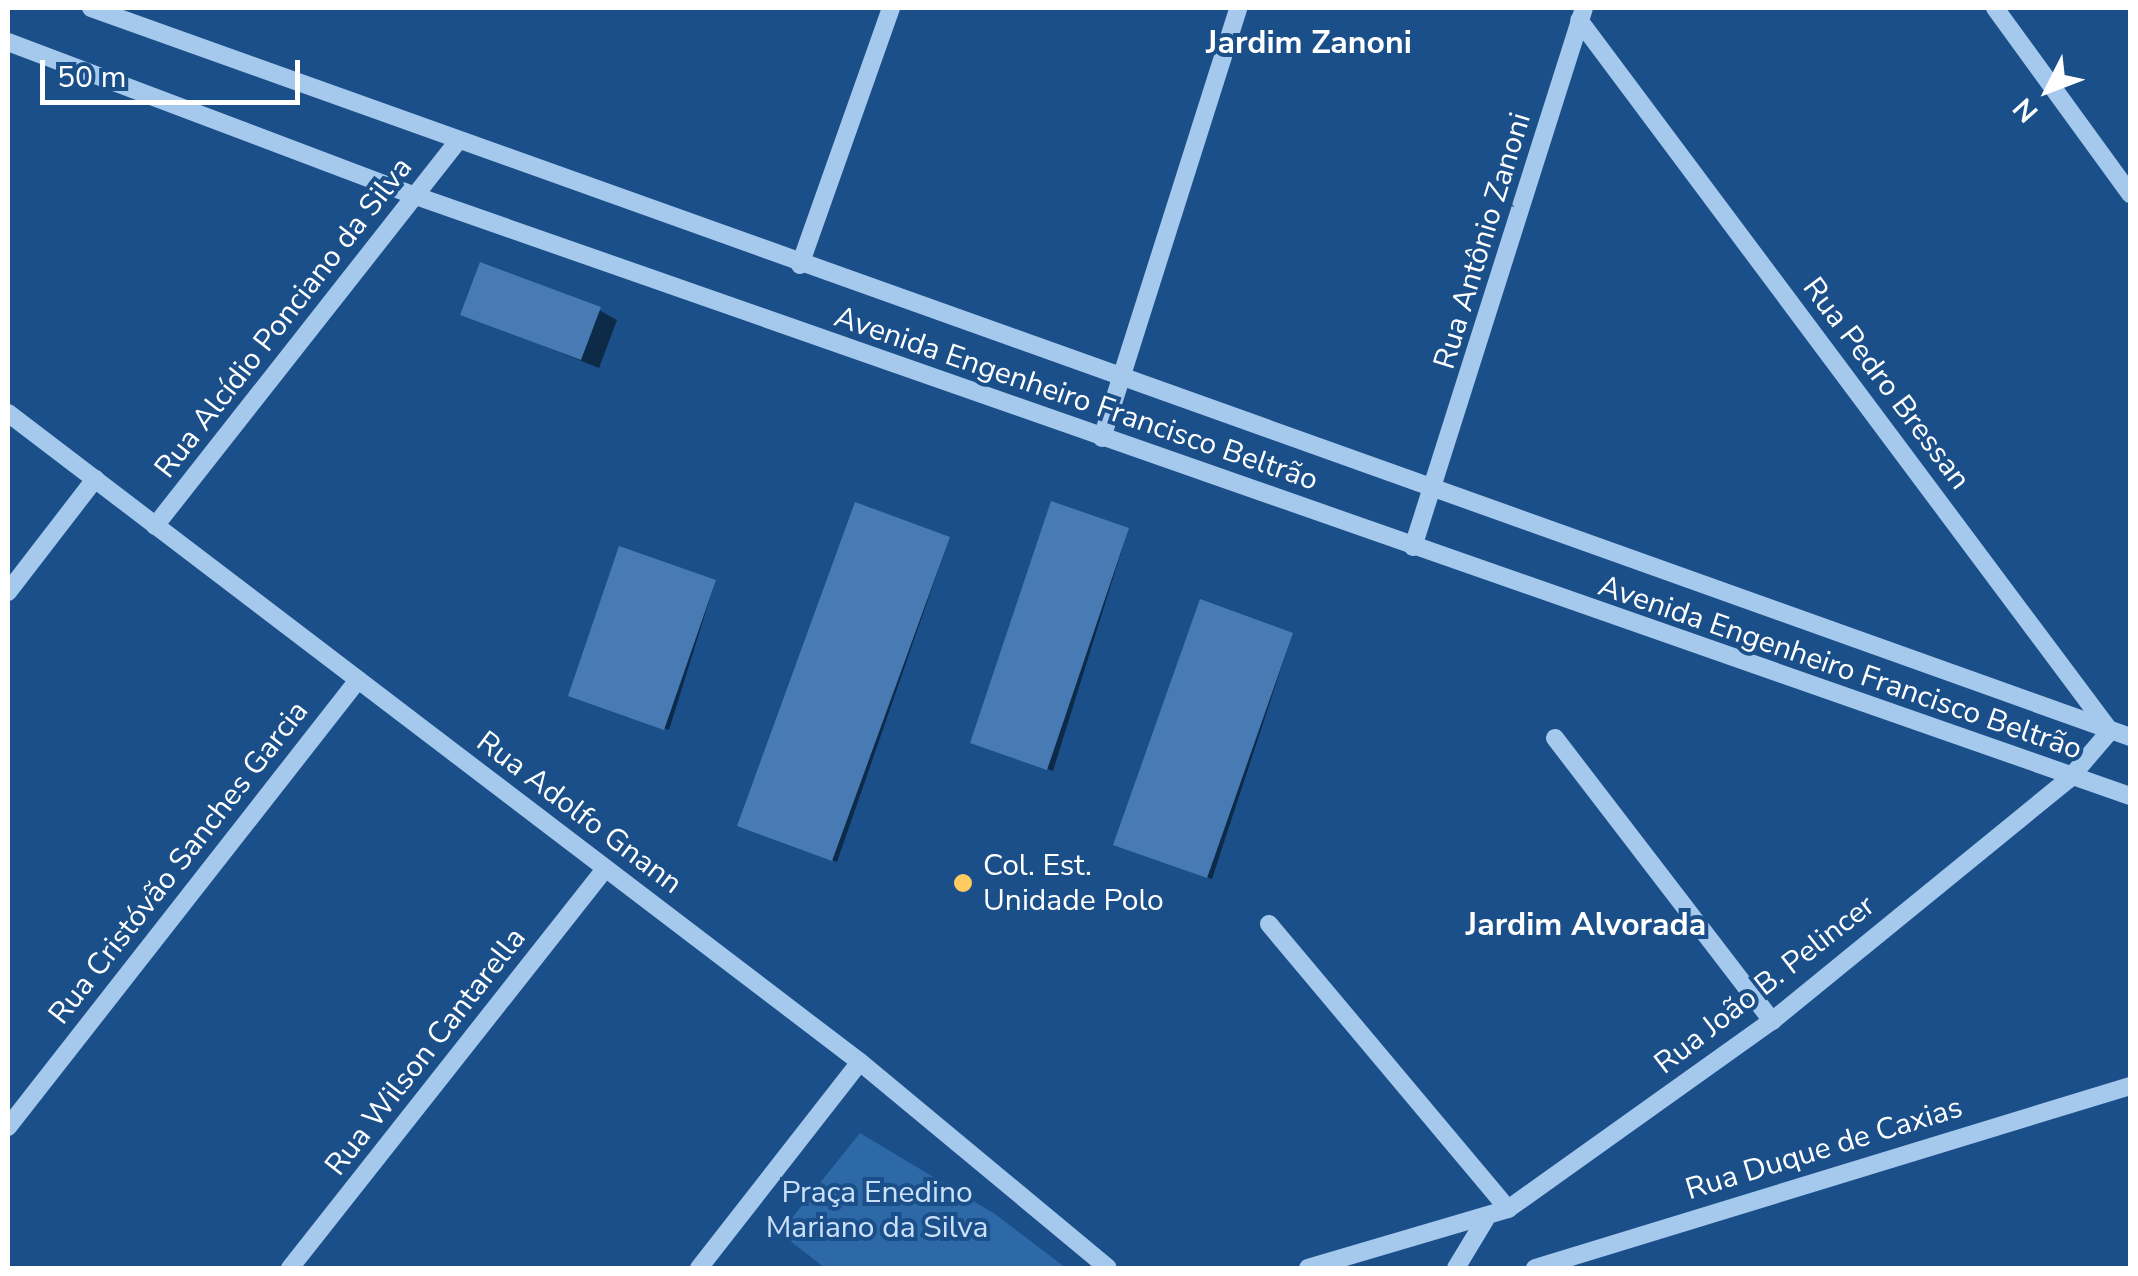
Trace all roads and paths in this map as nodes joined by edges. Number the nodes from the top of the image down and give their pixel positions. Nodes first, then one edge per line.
1 (90, 8) edge
2 (891, 8) edge
3 (1238, 8) edge
4 (1994, 8) edge
5 (1581, 14) edge
6 (8, 42) edge
7 (456, 143) junction
8 (2130, 194) edge
9 (416, 196) junction
10 (800, 266) junction
11 (1123, 380) junction
12 (8, 413) edge
13 (1102, 438) junction
14 (95, 480) junction
15 (1434, 491) junction
16 (155, 526) junction
17 (1413, 547) junction
18 (8, 592) edge
19 (358, 680) junction
20 (2110, 731) junction
21 (2130, 737) edge
22 (1554, 738) dead end
23 (2069, 779) junction
24 (2130, 796) edge
25 (606, 869) junction
26 (1268, 924) dead end
27 (1772, 1020) junction
28 (860, 1062) junction
29 (2130, 1086) edge
30 (8, 1127) edge
31 (1508, 1209) junction
32 (1485, 1220) junction
33 (290, 1268) edge
34 (699, 1268) edge
35 (1108, 1268) edge
36 (1308, 1268) edge
37 (1456, 1268) edge
38 (1537, 1268) edge

1 - 7 street, Avenida Engenheiro Francisco Beltrão
2 - 10 street
3 - 11 street
4 - 8 street
5 - 15 street, Rua Antônio Zanoni
5 - 20 street, Rua Pedro Bressan
6 - 9 street, Avenida Engenheiro Francisco Beltrão
7 - 9 street, Rua Alcídio Ponciano da Silva
7 - 10 street, Avenida Engenheiro Francisco Beltrão
9 - 13 street, Avenida Engenheiro Francisco Beltrão
9 - 16 street, Rua Alcídio Ponciano da Silva
10 - 11 street, Avenida Engenheiro Francisco Beltrão
11 - 13 street
11 - 15 street, Avenida Engenheiro Francisco Beltrão
12 - 14 street, Rua Adolfo Gnann
13 - 17 street, Avenida Engenheiro Francisco Beltrão
14 - 16 street, Rua Adolfo Gnann
14 - 18 street
15 - 17 street, Rua Antônio Zanoni
15 - 20 street, Avenida Engenheiro Francisco Beltrão
16 - 19 street, Rua Adolfo Gnann
17 - 23 street, Avenida Engenheiro Francisco Beltrão
19 - 25 street, Rua Adolfo Gnann
19 - 30 street, Rua Cristóvão Sanches Garcia
20 - 21 street, Avenida Engenheiro Francisco Beltrão
20 - 23 street
22 - 27 street
23 - 24 street, Avenida Engenheiro Francisco Beltrão
23 - 27 street, Rua João B. Pelincer
25 - 28 street, Rua Adolfo Gnann
25 - 33 street, Rua Wilson Cantarella
26 - 31 street
27 - 31 street, Rua João B. Pelincer
28 - 34 street
28 - 35 street, Rua Adolfo Gnann
29 - 38 street, Rua Duque de Caxias
31 - 32 street, Rua João B. Pelincer
32 - 36 street
32 - 37 street

